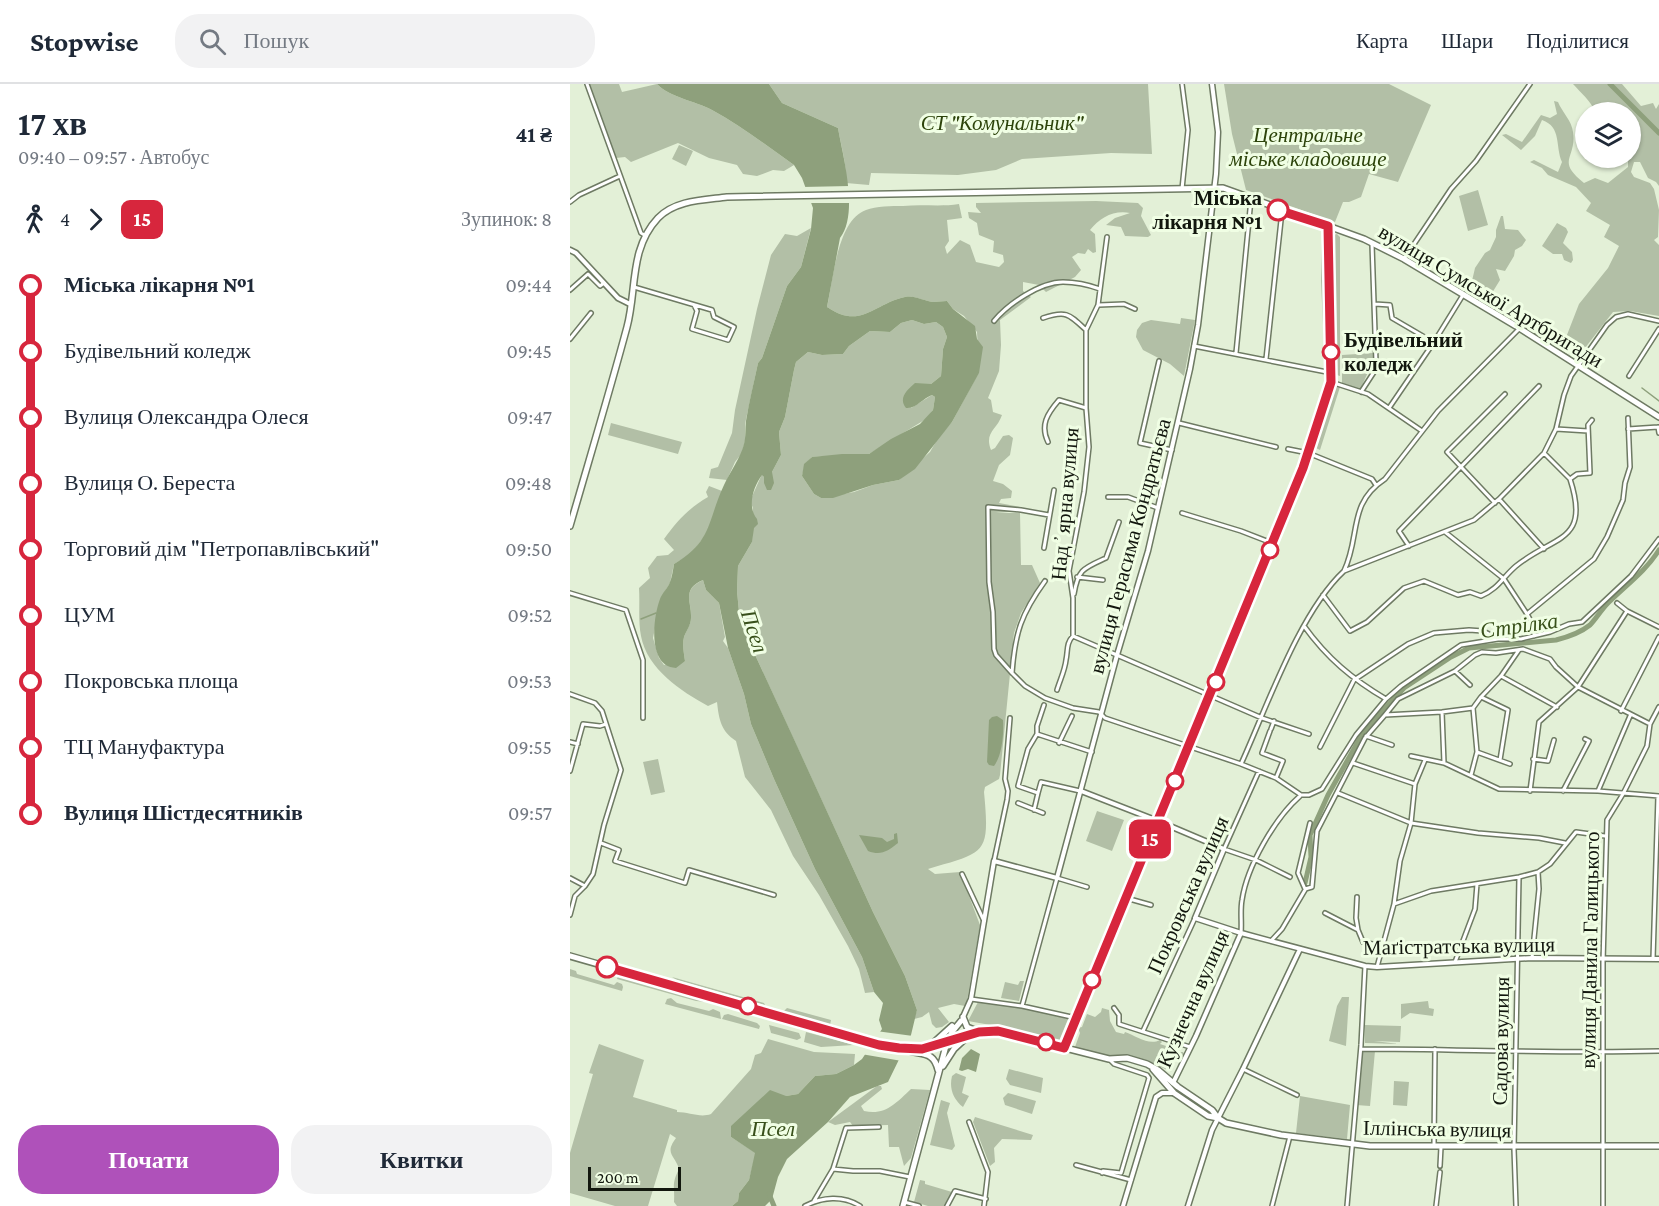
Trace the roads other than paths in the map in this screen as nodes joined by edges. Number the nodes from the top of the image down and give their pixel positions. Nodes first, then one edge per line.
1 (587, 84) edge
2 (1182, 84) edge
3 (1212, 84) edge
4 (1530, 84) edge
5 (620, 176) junction
6 (1213, 188) junction
7 (1182, 189) junction
8 (572, 197) edge
9 (1251, 199) junction
10 (570, 202) edge
11 (1282, 211) junction
12 (1328, 226) junction
13 (646, 236) junction
14 (1107, 237) dead end
15 (1372, 242) junction
16 (570, 250) edge
17 (1404, 259) junction
18 (604, 283) junction
19 (632, 287) junction
20 (1100, 289) junction
21 (570, 291) edge
22 (1463, 295) junction
23 (630, 304) junction
24 (1375, 304) junction
25 (694, 305) junction
26 (1098, 305) junction
27 (1135, 309) dead end
28 (591, 313) dead end
29 (1043, 318) dead end
30 (994, 321) dead end
31 (1659, 321) edge
32 (1520, 328) junction
33 (1659, 329) edge
34 (1086, 330) junction
35 (570, 339) edge
36 (1434, 342) junction
37 (1194, 346) junction
38 (1236, 353) junction
39 (1266, 359) junction
40 (1159, 361) dead end
41 (1578, 366) junction
42 (1332, 373) junction
43 (1629, 376) dead end
44 (1331, 382) junction
45 (1539, 386) dead end
46 (1361, 392) junction
47 (1504, 394) dead end
48 (1086, 408) junction
49 (1389, 408) junction
50 (1659, 417) edge
51 (1628, 418) dead end
52 (1592, 420) dead end
53 (1179, 423) junction
54 (1658, 426) edge
55 (1556, 429) junction
56 (1628, 429) junction
57 (1422, 431) junction
58 (1588, 431) junction
59 (1659, 433) edge
60 (1048, 442) dead end
61 (1276, 447) dead end
62 (1288, 448) dead end
63 (1172, 450) junction
64 (1308, 453) junction
65 (1544, 453) junction
66 (1460, 467) junction
67 (1570, 479) junction
68 (1376, 485) junction
69 (1054, 490) dead end
70 (1108, 497) dead end
71 (1499, 499) junction
72 (1495, 502) junction
73 (1158, 508) junction
74 (1182, 513) dead end
75 (1049, 515) junction
76 (1119, 522) dead end
77 (570, 526) edge
78 (1445, 532) junction
79 (1659, 539) edge
80 (1272, 543) junction
81 (1409, 546) junction
82 (1044, 548) dead end
83 (1545, 549) junction
84 (1348, 560) junction
85 (1356, 566) junction
86 (1344, 571) junction
87 (1077, 577) junction
88 (1504, 579) junction
89 (1103, 580) dead end
90 (1045, 581) dead end
91 (570, 593) edge
92 (1323, 595) junction
93 (1073, 598) junction
94 (1617, 603) dead end
95 (1627, 611) junction
96 (1527, 614) junction
97 (1304, 626) junction
98 (1659, 627) edge
99 (1073, 636) junction
100 (1534, 636) junction
101 (1659, 637) edge
102 (1498, 639) junction
103 (1519, 650) junction
104 (1117, 655) junction
105 (1455, 671) junction
106 (1012, 673) junction
107 (1501, 676) junction
108 (1354, 680) junction
109 (1470, 685) dead end
110 (1578, 687) junction
111 (1057, 690) dead end
112 (570, 694) edge
113 (1210, 696) junction
114 (1481, 697) junction
115 (1386, 699) junction
116 (1044, 705) dead end
117 (1659, 706) edge
118 (1473, 708) junction
119 (1557, 708) junction
120 (1621, 711) junction
121 (1442, 712) junction
122 (1102, 714) junction
123 (1385, 715) junction
124 (1072, 716) dead end
125 (1631, 716) junction
126 (643, 718) dead end
127 (1010, 718) dead end
128 (1262, 718) junction
129 (1274, 721) junction
130 (606, 724) junction
131 (1650, 724) junction
132 (1037, 734) junction
133 (1309, 734) dead end
134 (1366, 736) junction
135 (1585, 739) dead end
136 (1554, 740) dead end
137 (570, 742) edge
138 (1059, 743) junction
139 (578, 744) junction
140 (1392, 745) dead end
141 (1189, 747) junction
142 (1320, 747) dead end
143 (1092, 752) junction
144 (1477, 752) junction
145 (1411, 756) dead end
146 (1533, 759) junction
147 (1425, 760) junction
148 (1500, 760) junction
149 (1353, 763) junction
150 (1444, 763) junction
151 (1241, 764) junction
152 (1510, 764) dead end
153 (570, 771) edge
154 (1259, 771) junction
155 (1471, 776) junction
156 (1276, 778) junction
157 (1415, 784) junction
158 (1081, 791) junction
159 (1530, 791) junction
160 (1563, 791) junction
161 (1598, 791) junction
162 (1038, 793) junction
163 (1338, 793) junction
164 (1623, 794) junction
165 (1301, 795) junction
166 (1658, 796) edge
167 (1018, 803) dead end
168 (1034, 810) junction
169 (1043, 813) dead end
170 (1158, 821) junction
171 (1310, 823) dead end
172 (1411, 823) junction
173 (1605, 836) junction
174 (601, 843) junction
175 (1565, 843) junction
176 (1224, 849) junction
177 (1256, 860) junction
178 (994, 861) junction
179 (1538, 872) junction
180 (962, 874) dead end
181 (1519, 877) junction
182 (570, 878) edge
183 (1057, 878) junction
184 (1290, 878) dead end
185 (1477, 884) junction
186 (585, 886) junction
187 (1087, 887) dead end
188 (1305, 889) junction
189 (774, 895) dead end
190 (1357, 897) dead end
191 (1126, 898) junction
192 (1394, 904) junction
193 (1151, 905) dead end
194 (1325, 913) dead end
195 (570, 915) edge
196 (1195, 918) junction
197 (984, 922) junction
198 (1358, 930) junction
199 (1241, 933) junction
200 (1271, 941) junction
201 (1382, 946) junction
202 (1300, 949) junction
203 (570, 956) edge
204 (1518, 958) junction
205 (1532, 958) junction
206 (1603, 959) junction
207 (1653, 959) junction
208 (1659, 959) edge
209 (1455, 962) junction
210 (1365, 966) junction
211 (1377, 967) junction
212 (971, 999) junction
213 (1022, 1006) junction
214 (1114, 1008) dead end
215 (1076, 1018) junction
216 (962, 1019) junction
217 (1143, 1031) junction
218 (979, 1032) junction
219 (970, 1035) junction
220 (947, 1042) junction
221 (1190, 1047) junction
222 (1064, 1048) junction
223 (1361, 1049) junction
224 (1435, 1049) junction
225 (924, 1050) junction
226 (1516, 1050) junction
227 (1659, 1051) edge
228 (1603, 1052) junction
229 (1109, 1059) junction
230 (1243, 1070) junction
231 (939, 1073) junction
232 (1170, 1085) junction
233 (1174, 1093) junction
234 (1297, 1095) dead end
235 (1218, 1118) junction
236 (969, 1122) dead end
237 (879, 1127) dead end
238 (1290, 1136) junction
239 (1352, 1144) junction
240 (1437, 1146) junction
241 (1515, 1146) junction
242 (1659, 1146) edge
243 (1603, 1147) junction
244 (1077, 1165) dead end
245 (1440, 1166) dead end
246 (833, 1169) junction
247 (1440, 1172) dead end
248 (1102, 1173) junction
249 (911, 1178) junction
250 (1131, 1180) junction
251 (986, 1199) junction
252 (814, 1201) junction
253 (903, 1204) edge
254 (805, 1206) edge
255 (860, 1206) edge
256 (919, 1206) edge
257 (947, 1206) edge
258 (984, 1206) edge
259 (1123, 1206) edge
260 (1188, 1206) edge
261 (1272, 1206) edge
262 (1347, 1206) edge
263 (1436, 1206) edge
264 (1516, 1206) edge
265 (1603, 1206) edge

1 - 5 street
2 - 7 street
3 - 6 street, вулиця Герасима Кондратьєва
4 - 17 street
5 - 8 street
5 - 13 street
6 - 7 main road, вулиця Сумської Артбригади
6 - 9 main road, вулиця Сумської Артбригади
6 - 37 street, вулиця Герасима Кондратьєва
7 - 13 main road, вулиця Сумської Артбригади
8 - 10 street
9 - 11 main road, вулиця Сумської Артбригади
9 - 38 street
11 - 12 main road, вулиця Сумської Артбригади
11 - 39 street
12 - 15 main road, вулиця Сумської Артбригади
12 - 42 street
13 - 19 main road, вулиця Сумської Артбригади
14 - 20 street, Надʼярна вулиця
15 - 17 main road, вулиця Сумської Артбригади
15 - 24 street
16 - 18 street
17 - 22 main road, вулиця Сумської Артбригади
18 - 21 street
18 - 23 street
19 - 23 main road, вулиця Сумської Артбригади
19 - 25 street
20 - 26 street, Надʼярна вулиця
20 - 30 street
22 - 32 main road, вулиця Сумської Артбригади
22 - 36 street
23 - 77 main road, вулиця Сумської Артбригади
24 - 36 street
24 - 46 street
25 - 25 street
26 - 27 street
26 - 34 street, Надʼярна вулиця
28 - 35 street
29 - 34 street
31 - 41 street
32 - 41 main road, вулиця Сумської Артбригади
32 - 57 street
33 - 43 street
34 - 48 street, Надʼярна вулиця
36 - 49 street
37 - 38 street
37 - 53 street, вулиця Герасима Кондратьєва
38 - 39 street
39 - 42 street
40 - 63 street
41 - 50 main road, вулиця Сумської Артбригади
41 - 55 street
42 - 44 street
44 - 46 street
44 - 64 street
45 - 66 street
46 - 49 street
47 - 66 street
48 - 60 street
48 - 93 street, Надʼярна вулиця
49 - 57 street
51 - 56 street
52 - 58 street
53 - 61 street
53 - 63 street, вулиця Герасима Кондратьєва
54 - 56 street
54 - 59 street
55 - 58 street
55 - 65 street
56 - 96 street
57 - 68 street
58 - 67 street
62 - 64 street
63 - 73 street, вулиця Герасима Кондратьєва
64 - 68 street
64 - 80 street
65 - 67 street
65 - 71 street
66 - 72 street
66 - 81 street
67 - 83 street
68 - 84 street
69 - 75 street
70 - 73 street
71 - 72 street
71 - 83 street
72 - 78 street
73 - 104 street, вулиця Герасима Кондратьєва
74 - 80 street
75 - 82 street
75 - 106 street
76 - 87 street, Надʼярна вулиця
78 - 81 street
78 - 88 street
79 - 100 street
80 - 113 street
81 - 85 street
83 - 88 street
84 - 85 street
84 - 86 street
85 - 86 street
86 - 92 street
87 - 89 street
87 - 93 street, Надʼярна вулиця
88 - 92 street
88 - 96 street
90 - 106 street
91 - 126 street
92 - 97 street
93 - 99 street, Надʼярна вулиця
94 - 95 street
95 - 98 street
95 - 110 street
96 - 100 street
97 - 108 street
97 - 128 street
99 - 104 street
99 - 111 street, Надʼярна вулиця
100 - 102 street
101 - 120 street
102 - 108 street
102 - 115 street
103 - 105 street
103 - 107 street
103 - 110 street
104 - 113 street
104 - 122 street, вулиця Герасима Кондратьєва
105 - 109 street
105 - 123 street
106 - 122 street
107 - 114 street
107 - 119 street
108 - 115 street
108 - 142 street
110 - 119 street
110 - 120 street
112 - 130 street
113 - 128 street
113 - 141 street
114 - 118 street
114 - 148 street
115 - 165 street
116 - 132 street
117 - 131 street, вулиця Данила Галицького
118 - 121 street
118 - 144 street
119 - 146 street
120 - 125 street
121 - 123 street
121 - 150 street
122 - 141 street
122 - 143 street, вулиця Герасима Кондратьєва
123 - 134 street
124 - 138 street
125 - 131 street
125 - 161 street
127 - 178 street
128 - 129 street
128 - 151 street
129 - 133 street
129 - 156 street
130 - 139 street
130 - 174 street
131 - 164 street, вулиця Данила Галицького
132 - 138 street
132 - 162 street
134 - 140 street
134 - 149 street
135 - 160 street
136 - 146 street
137 - 139 street
138 - 143 street
139 - 153 street
141 - 151 street
141 - 170 street
143 - 158 street, вулиця Герасима Кондратьєва
144 - 148 street
144 - 155 street
145 - 147 street
146 - 159 street
147 - 150 street
147 - 157 street
148 - 152 street
149 - 157 street
149 - 163 street
150 - 155 street
151 - 154 street
154 - 156 street
154 - 176 street, Покровська вулиця
155 - 159 street
156 - 165 street
157 - 172 street
158 - 162 street
158 - 170 street
158 - 183 street, вулиця Герасима Кондратьєва
159 - 160 street
160 - 161 street
161 - 164 street
162 - 168 street
163 - 172 street
163 - 188 street
164 - 166 street
164 - 173 street, вулиця Данила Галицького
165 - 177 street, Кузнечна вулиця
166 - 207 street
167 - 168 street
168 - 169 street
170 - 176 street
170 - 191 street
171 - 188 street
172 - 175 street
172 - 192 street
173 - 175 street
173 - 206 street, вулиця Данила Галицького
174 - 186 street
174 - 189 street
175 - 179 street
176 - 177 street
176 - 196 street, Покровська вулиця
177 - 184 street
177 - 199 street, Кузнечна вулиця
178 - 183 street
178 - 197 street
179 - 181 street
179 - 205 street
180 - 197 street
181 - 185 street
181 - 204 street, Садова вулиця
182 - 186 street
183 - 187 street
183 - 213 street, вулиця Герасима Кондратьєва
185 - 192 street
185 - 209 street
186 - 195 street
188 - 200 street
190 - 198 street
191 - 193 street
191 - 215 street
192 - 201 street
194 - 198 street
196 - 199 street, Маґістратська вулиця
196 - 217 street, Покровська вулиця
197 - 212 street
198 - 201 street
199 - 200 street, Маґістратська вулиця
199 - 221 street, Кузнечна вулиця
200 - 202 street, Маґістратська вулиця
201 - 211 street
202 - 210 street, Маґістратська вулиця
202 - 230 street
203 - 225 main road
204 - 205 street, Маґістратська вулиця
204 - 209 street, Маґістратська вулиця
204 - 226 street, Садова вулиця
205 - 206 street, Маґістратська вулиця
206 - 207 street, Маґістратська вулиця
206 - 228 street, вулиця Данила Галицького
207 - 208 street, Маґістратська вулиця
209 - 211 street, Маґістратська вулиця
210 - 211 street, Маґістратська вулиця
210 - 223 street
212 - 213 street
212 - 216 street
213 - 215 street
214 - 217 street
215 - 222 street
216 - 218 main road
216 - 220 main road
216 - 225 main road
217 - 221 street
218 - 219 main road
218 - 222 main road
219 - 220 main road
219 - 231 main road
220 - 225 main road
220 - 231 main road
221 - 232 street, Кузнечна вулиця
222 - 229 main road
223 - 224 street
223 - 239 street
224 - 226 street
224 - 240 street
225 - 231 main road
226 - 228 street
226 - 241 street, Садова вулиця
227 - 228 street
228 - 243 street, вулиця Данила Галицького
229 - 232 main road
229 - 248 street
230 - 234 street
230 - 235 street
231 - 249 main road
232 - 233 main road
232 - 235 main road
233 - 235 main road
233 - 250 street
235 - 238 main road, Іллінська вулиця
235 - 260 street
236 - 251 street
237 - 246 street
238 - 239 main road, Іллінська вулиця
238 - 261 street
239 - 240 main road, Іллінська вулиця
239 - 262 street
240 - 241 main road, Іллінська вулиця
240 - 245 street
241 - 243 main road, Іллінська вулиця
241 - 264 street, Садова вулиця
242 - 243 main road, Іллінська вулиця
243 - 265 street, вулиця Данила Галицького
244 - 248 street
246 - 249 street
246 - 252 street
247 - 263 street
248 - 250 street
249 - 253 main road
250 - 259 street
251 - 257 street
251 - 258 street
252 - 254 street
252 - 255 street
253 - 256 street

